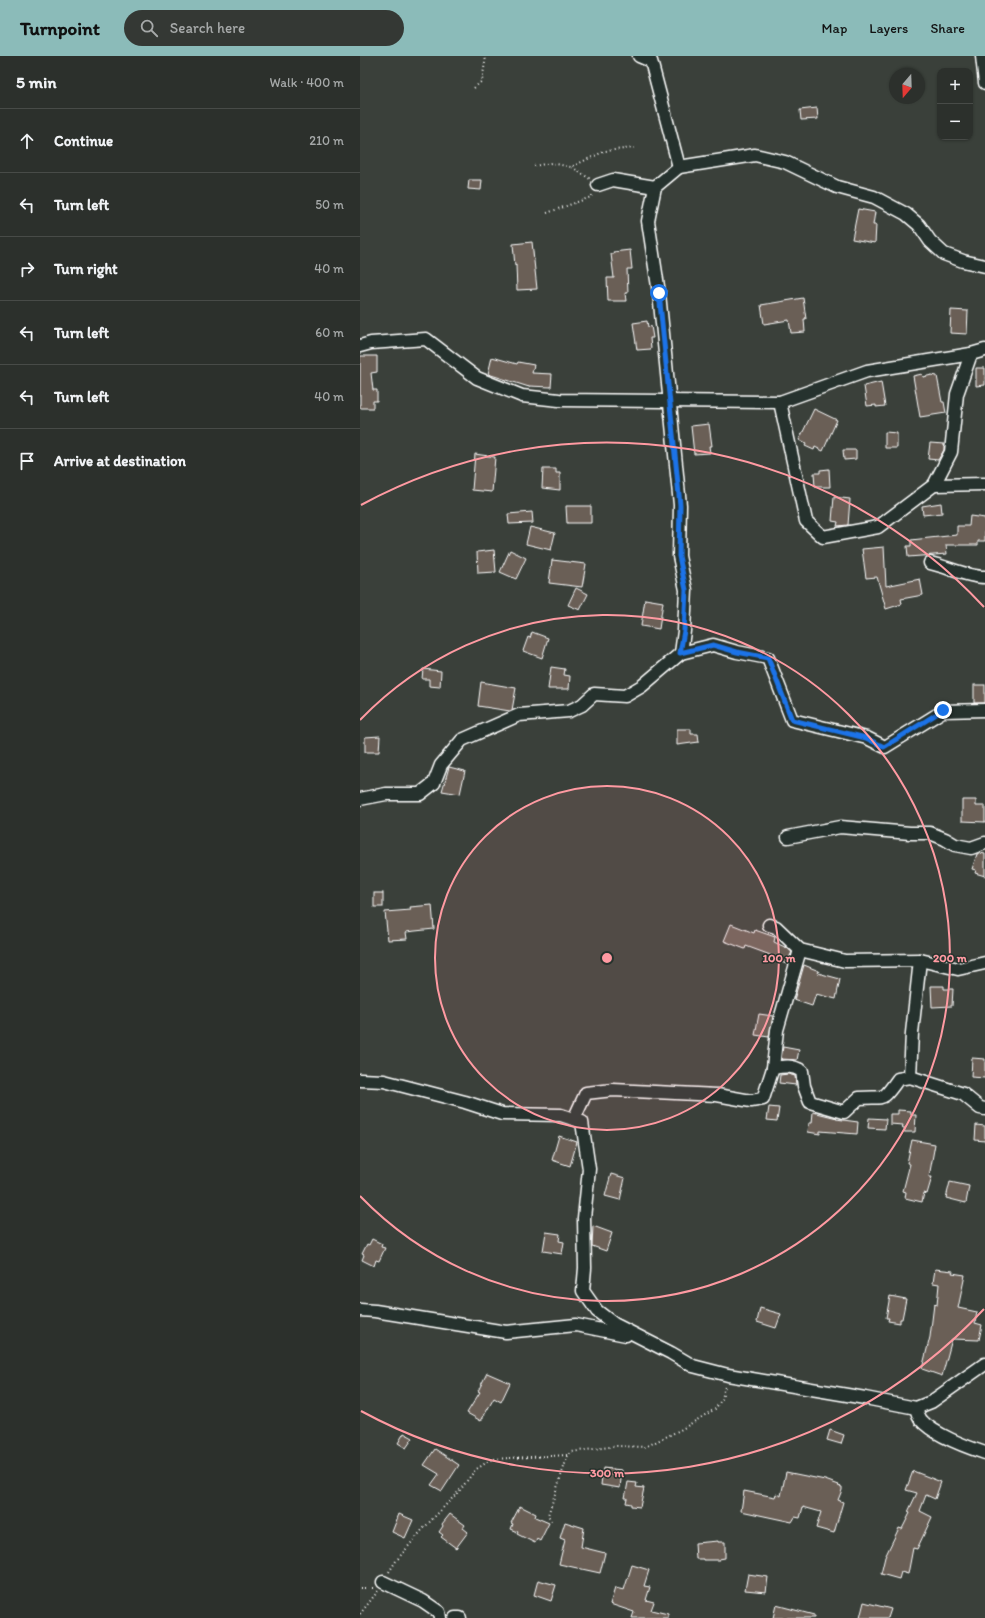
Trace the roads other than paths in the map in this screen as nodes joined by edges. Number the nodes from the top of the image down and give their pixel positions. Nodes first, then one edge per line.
1 (638, 56) edge
2 (982, 56) edge
3 (985, 83) edge
4 (679, 167) junction
5 (598, 185) road end
6 (655, 187) junction
7 (985, 266) edge
8 (360, 346) edge
9 (985, 350) edge
10 (971, 354) junction
11 (671, 402) junction
12 (780, 402) junction
13 (985, 484) edge
14 (934, 485) junction
15 (930, 563) dead end
16 (985, 577) edge
17 (680, 653) junction
18 (985, 710) edge
19 (360, 799) edge
20 (788, 837) dead end
21 (985, 843) edge
22 (769, 925) dead end
23 (800, 950) junction
24 (920, 960) junction
25 (985, 963) edge
26 (773, 1068) junction
27 (910, 1077) junction
28 (360, 1080) edge
29 (985, 1108) edge
30 (574, 1119) junction
31 (360, 1310) edge
32 (641, 1338) junction
33 (985, 1364) edge
34 (916, 1408) junction
35 (985, 1453) edge
36 (383, 1582) road end
37 (440, 1618) edge
38 (455, 1618) edge
39 (460, 1618) edge

1 - 4 street
2 - 3 street
4 - 6 street
4 - 7 street
5 - 6 street
6 - 11 street
8 - 11 street
9 - 10 street
10 - 12 street
10 - 14 street
11 - 12 street
11 - 17 street
12 - 14 street
13 - 14 street
15 - 16 street
17 - 18 street
17 - 19 street
20 - 21 street
22 - 23 street
23 - 24 street
23 - 26 street
24 - 25 street
24 - 27 street
26 - 27 street
26 - 30 street
27 - 29 street
28 - 30 street
30 - 32 street
31 - 32 street
32 - 34 street
33 - 34 street
34 - 35 street
36 - 37 street
38 - 39 street

